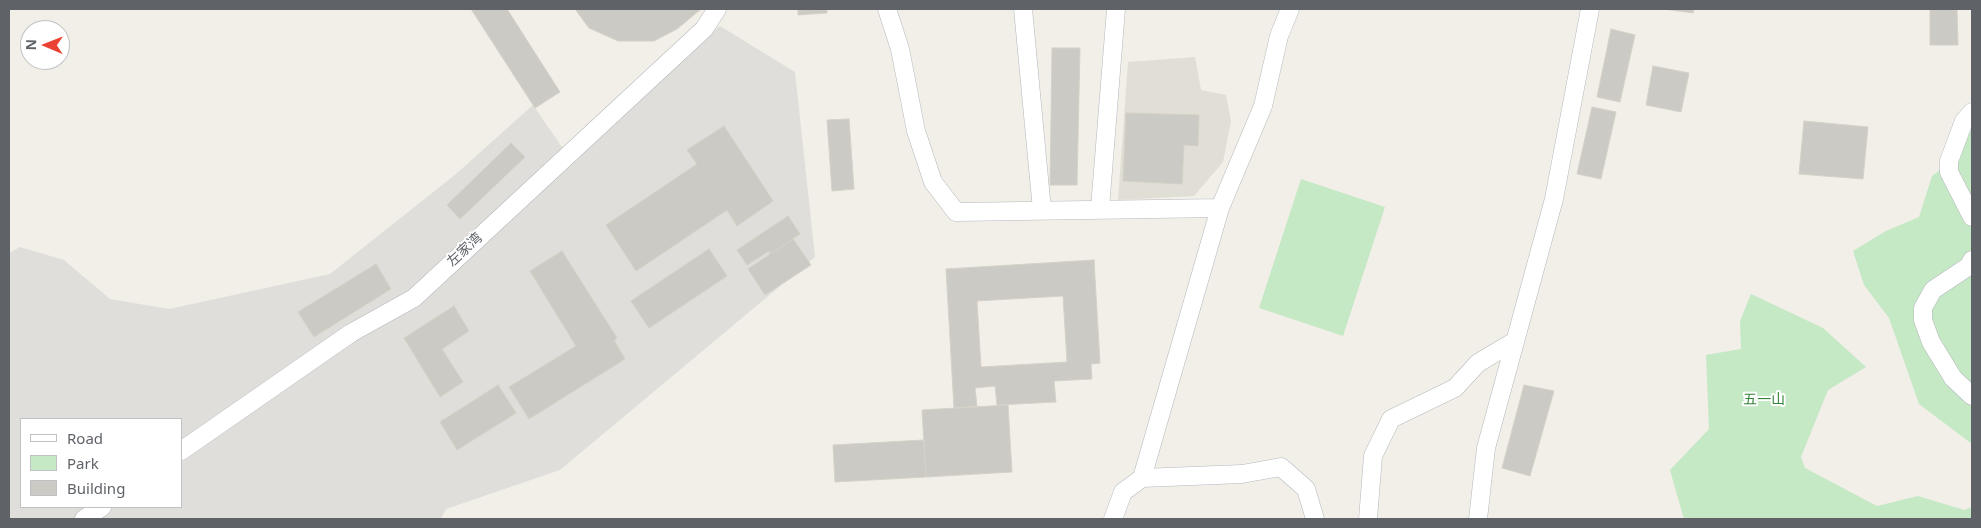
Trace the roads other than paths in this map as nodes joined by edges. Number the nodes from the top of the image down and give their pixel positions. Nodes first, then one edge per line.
1 (717, 9) edge
2 (888, 9) edge
3 (1023, 9) edge
4 (1116, 9) edge
5 (1290, 9) edge
6 (1590, 9) edge
7 (1972, 112) edge
8 (1100, 208) junction
9 (1220, 208) junction
10 (1042, 210) junction
11 (1972, 217) edge
12 (1972, 260) edge
13 (1516, 341) junction
14 (1972, 396) edge
15 (182, 450) edge
16 (1142, 478) junction
17 (100, 508) edge
18 (84, 519) edge
19 (1113, 519) edge
20 (1315, 519) edge
21 (1368, 519) edge
22 (1478, 519) edge

1 - 15 street, 左家湾
2 - 10 street
3 - 10 street
4 - 8 street
5 - 9 street
6 - 13 street
7 - 11 street
8 - 9 street
8 - 10 street
9 - 16 street
12 - 14 street
13 - 21 street
13 - 22 street
16 - 19 street
16 - 20 street
17 - 18 street

